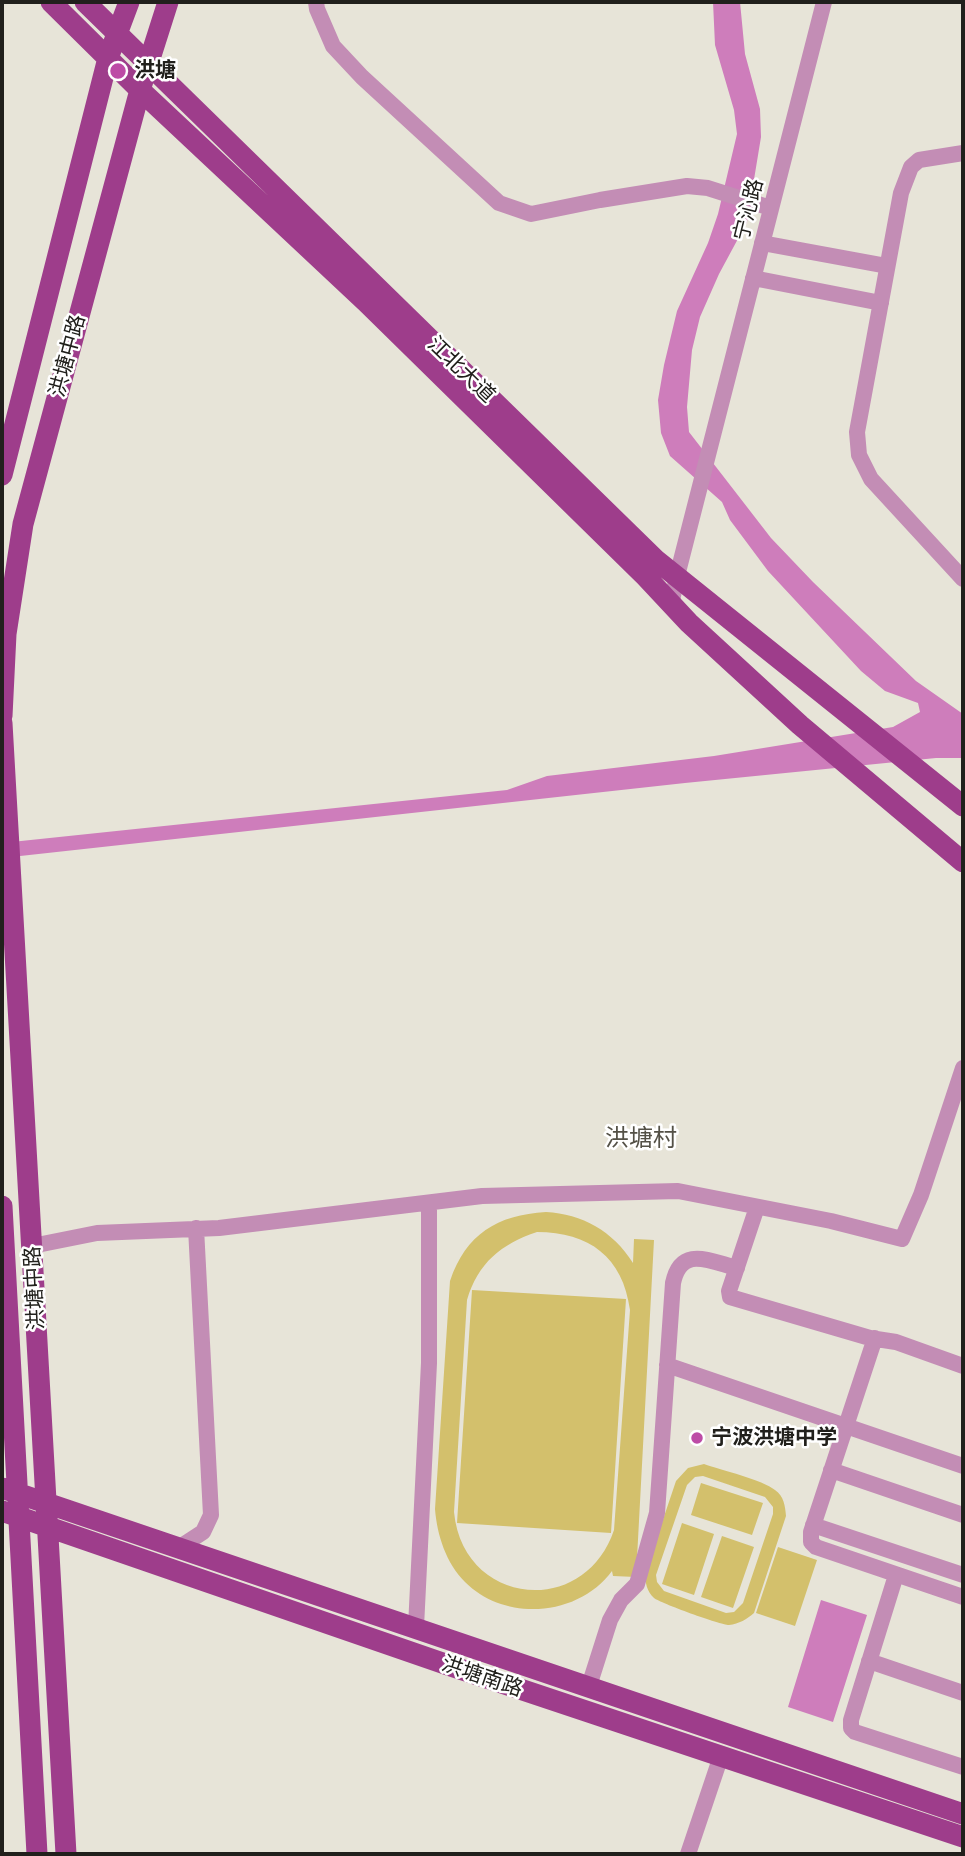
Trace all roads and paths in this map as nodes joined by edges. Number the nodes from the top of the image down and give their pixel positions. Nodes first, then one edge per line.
1 (51, 2) edge
2 (85, 2) edge
3 (129, 2) edge
4 (168, 2) edge
5 (316, 2) edge
6 (824, 2) edge
7 (117, 33) junction
8 (108, 58) junction
9 (149, 64) junction
10 (140, 90) junction
11 (963, 153) edge
12 (771, 208) junction
13 (762, 243) junction
14 (887, 266) junction
15 (753, 278) junction
16 (881, 303) junction
17 (3, 467) edge
18 (677, 576) junction
19 (963, 579) edge
20 (671, 606) junction
21 (2, 716) edge
22 (2, 723) edge
23 (963, 806) edge
24 (963, 862) edge
25 (963, 1068) edge
26 (429, 1203) junction
27 (2, 1206) edge
28 (757, 1207) junction
29 (196, 1228) junction
30 (32, 1246) junction
31 (737, 1268) junction
32 (875, 1338) junction
33 (667, 1365) junction
34 (963, 1366) edge
35 (846, 1426) junction
36 (963, 1466) edge
37 (831, 1470) junction
38 (9, 1491) edge
39 (46, 1502) junction
40 (10, 1513) edge
41 (963, 1515) edge
42 (813, 1525) junction
43 (47, 1527) junction
44 (180, 1547) junction
45 (896, 1575) junction
46 (963, 1575) edge
47 (963, 1597) edge
48 (415, 1627) junction
49 (869, 1661) junction
50 (589, 1686) junction
51 (963, 1693) edge
52 (721, 1756) junction
53 (963, 1767) edge
54 (963, 1814) edge
55 (963, 1837) edge
56 (37, 1854) edge
57 (66, 1854) edge
58 (688, 1854) edge

1 - 8 main road, 江北大道
2 - 7 main road, 江北大道
3 - 7 main road, 洪塘中路
4 - 9 main road, 洪塘中路
5 - 12 street
6 - 12 street, 宁沁路
7 - 8 main road, 洪塘中路
7 - 9 main road, 江北大道
8 - 10 main road, 江北大道
8 - 17 main road, 洪塘中路
9 - 10 main road, 洪塘中路
9 - 18 main road, 江北大道
10 - 20 main road, 江北大道
10 - 21 main road, 洪塘中路
11 - 14 street
12 - 13 street, 宁沁路
13 - 14 street
13 - 15 street, 宁沁路
14 - 16 street
15 - 16 street
15 - 18 street, 宁沁路
16 - 19 street
18 - 20 street, 宁沁路
18 - 23 main road, 江北大道
20 - 24 main road, 江北大道
22 - 30 main road, 洪塘中路
25 - 28 street
26 - 28 street
26 - 29 street
26 - 48 street
27 - 38 main road, 洪塘中路
28 - 31 street
29 - 30 street
29 - 44 street
30 - 39 main road, 洪塘中路
31 - 32 street
31 - 33 street
32 - 34 street
32 - 35 street
33 - 35 street
33 - 50 street
35 - 36 street
35 - 37 street
37 - 41 street
37 - 42 street
38 - 39 main road, 洪塘南路
38 - 40 main road, 洪塘中路
39 - 43 main road, 洪塘中路
39 - 44 main road, 洪塘南路
40 - 43 main road, 洪塘南路
40 - 56 main road, 洪塘中路
42 - 45 street
42 - 46 street
43 - 52 main road, 洪塘南路
43 - 57 main road, 洪塘中路
44 - 48 main road, 洪塘南路
45 - 47 street
45 - 49 street
48 - 50 main road, 洪塘南路
49 - 51 street
49 - 53 street
50 - 54 main road, 洪塘南路
52 - 55 main road, 洪塘南路
52 - 58 street

